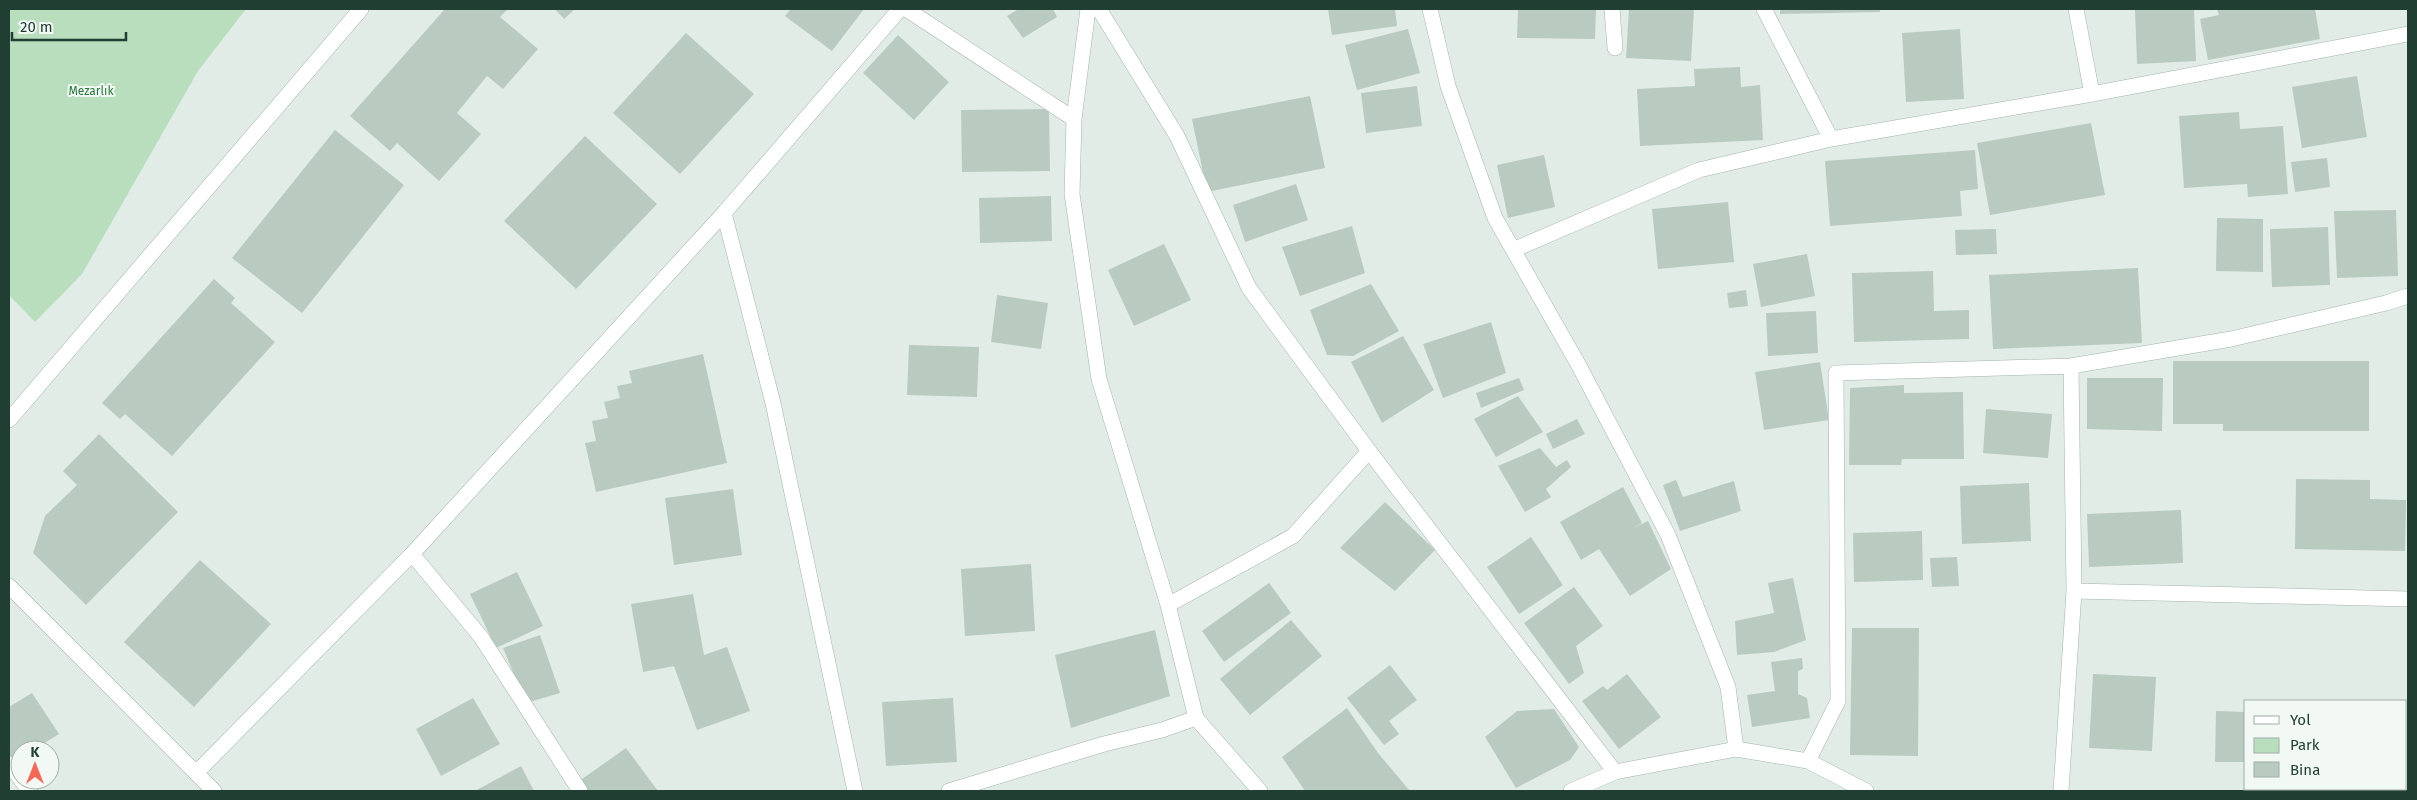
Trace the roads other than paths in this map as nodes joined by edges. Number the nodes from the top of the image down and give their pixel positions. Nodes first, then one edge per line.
1 (361, 9) edge
2 (900, 9) edge
3 (906, 9) edge
4 (1088, 9) edge
5 (1099, 9) edge
6 (1430, 9) edge
7 (1612, 9) edge
8 (1764, 9) edge
9 (2076, 9) edge
10 (2408, 34) edge
11 (1615, 48) dead end
12 (2092, 94) junction
13 (1074, 120) junction
14 (1831, 139) junction
15 (724, 213) junction
16 (1513, 250) junction
17 (2408, 296) edge
18 (2071, 366) junction
19 (9, 420) edge
20 (1370, 451) junction
21 (412, 554) junction
22 (9, 586) edge
23 (2074, 591) junction
24 (2408, 599) edge
25 (1168, 605) junction
26 (1196, 718) junction
27 (1736, 749) junction
28 (1808, 761) junction
29 (196, 772) junction
30 (1615, 772) junction
31 (214, 791) edge
32 (580, 791) edge
33 (855, 791) edge
34 (949, 791) edge
35 (1260, 791) edge
36 (1570, 791) edge
37 (1866, 791) edge
38 (2061, 791) edge

1 - 19 street
2 - 15 street
3 - 13 street
4 - 13 street
5 - 20 street
6 - 16 street
7 - 11 street
8 - 14 street
9 - 12 street
10 - 12 street
12 - 14 street
13 - 25 street
14 - 16 street
15 - 21 street
15 - 33 street
16 - 27 street
17 - 18 street
18 - 23 street
18 - 28 street
20 - 25 street
20 - 30 street
21 - 29 street
21 - 32 street
22 - 29 street
23 - 24 street
23 - 38 street
25 - 26 street
26 - 34 street
26 - 35 street
27 - 28 street
27 - 30 street
28 - 37 street
29 - 31 street
30 - 36 street

